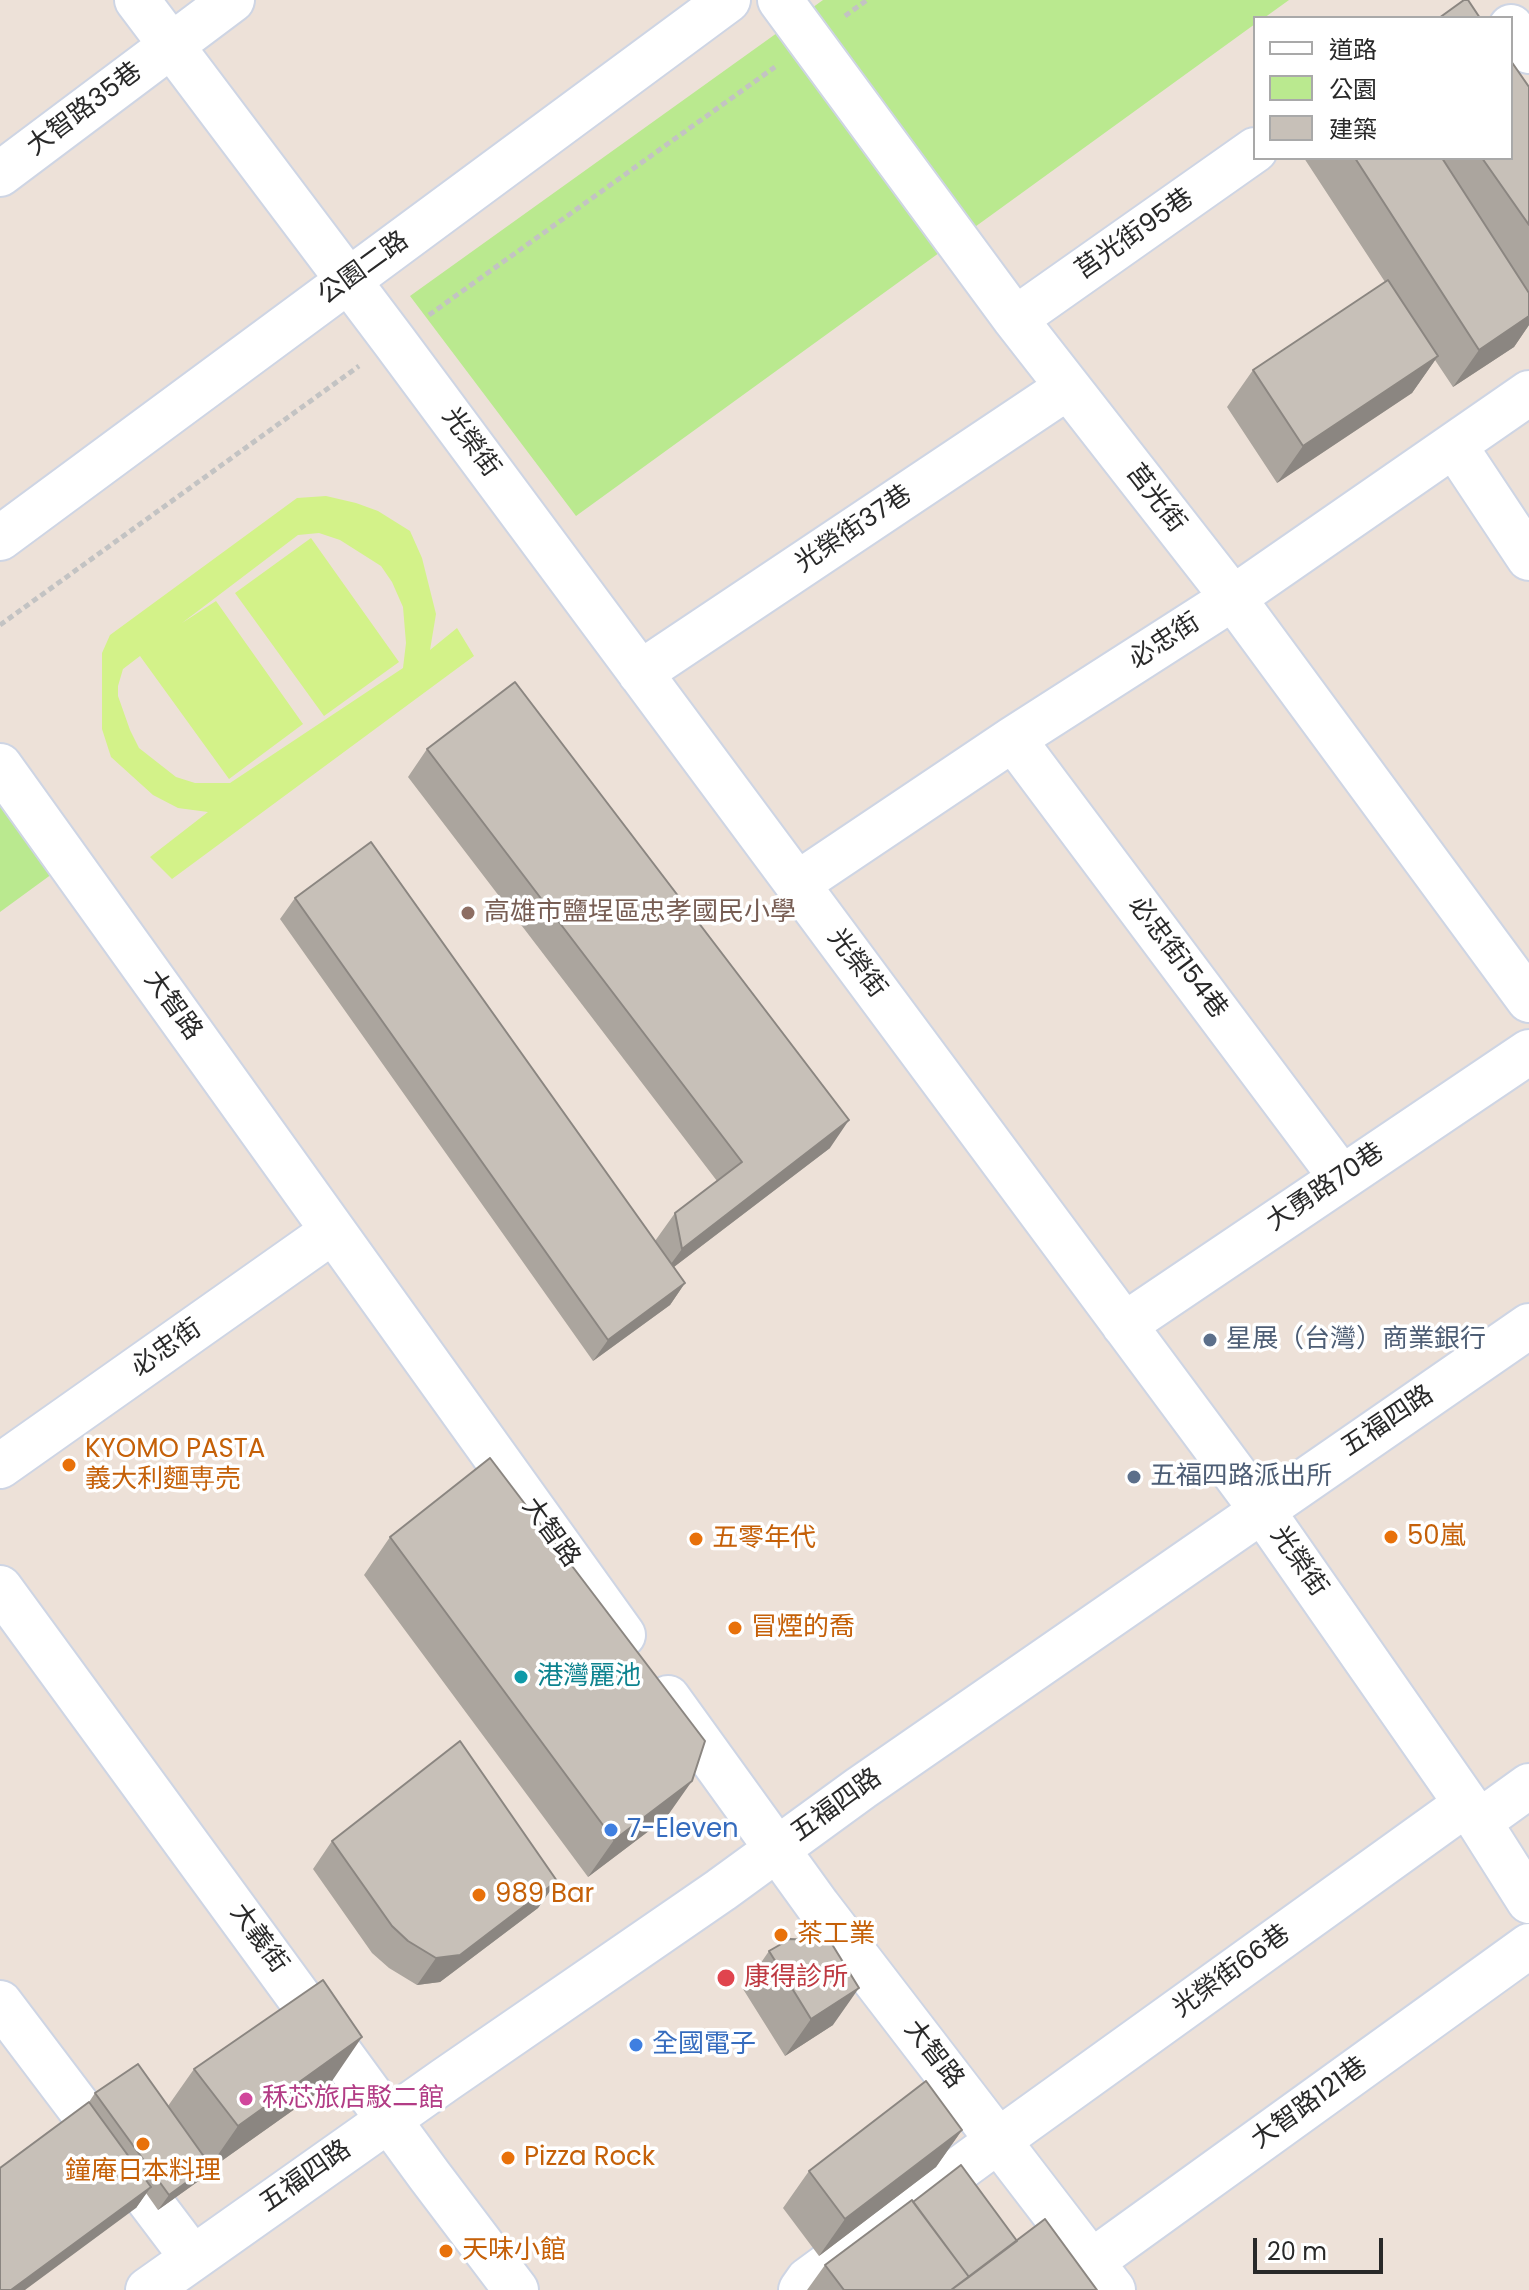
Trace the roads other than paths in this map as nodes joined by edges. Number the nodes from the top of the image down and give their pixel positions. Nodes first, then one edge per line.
1 (137, 0) edge
2 (232, 0) edge
3 (728, 0) edge
4 (780, 0) edge
5 (1491, 0) edge
6 (1503, 16) edge
7 (1513, 30) edge
8 (170, 46) junction
9 (1529, 51) edge
10 (1253, 151) edge
11 (0, 174) edge
12 (349, 280) junction
13 (1015, 319) junction
14 (1068, 387) junction
15 (1529, 393) edge
16 (1454, 445) junction
17 (0, 538) edge
18 (1529, 558) edge
19 (1233, 598) junction
20 (640, 673) junction
21 (1013, 739) junction
22 (0, 766) edge
23 (797, 884) junction
24 (1529, 1000) edge
25 (1529, 1052) edge
26 (1341, 1177) junction
27 (333, 1231) junction
28 (1124, 1325) junction
29 (1529, 1326) edge
30 (0, 1466) edge
31 (1261, 1509) junction
32 (0, 1588) edge
33 (1529, 1786) edge
34 (1473, 1813) junction
35 (776, 1851) junction
36 (1529, 1901) edge
37 (1529, 1946) edge
38 (0, 2003) edge
39 (390, 2119) junction
40 (999, 2140) junction
41 (192, 2257) junction
42 (1102, 2276) edge
43 (148, 2290) edge
44 (516, 2290) edge
45 (801, 2290) edge

1 - 8 street, 光榮街
2 - 8 street, 大智路35巷
3 - 12 street, 公園二路
4 - 13 street, 莒光街
5 - 6 street
7 - 9 street
8 - 11 street, 大智路35巷
8 - 12 street, 光榮街
10 - 13 street, 莒光街95巷
12 - 17 street, 公園二路
12 - 20 street, 光榮街
13 - 14 street, 莒光街
14 - 19 street, 莒光街
14 - 20 street, 光榮街37巷
15 - 16 street, 必忠街
16 - 18 street
16 - 19 street, 必忠街
19 - 21 street, 必忠街
19 - 24 street, 莒光街
20 - 23 street, 光榮街
21 - 23 street, 必忠街
21 - 26 street, 必忠街154巷
22 - 27 street, 大智路
23 - 28 street, 光榮街
25 - 26 street, 大勇路70巷
26 - 28 street, 大勇路70巷
27 - 30 street, 必忠街
27 - 35 street, 大智路
28 - 31 street, 光榮街
29 - 31 street, 五福四路
31 - 34 street, 光榮街
31 - 35 street, 五福四路
32 - 39 street, 大義街
33 - 34 street, 光榮街66巷
34 - 36 street, 光榮街
34 - 40 street, 光榮街66巷
35 - 39 street, 五福四路
35 - 40 street, 大智路
37 - 42 street, 大智路121巷
38 - 41 street
39 - 41 street, 五福四路
39 - 44 street, 大義街
40 - 42 street, 大智路
40 - 45 street, 光榮街66巷
41 - 43 street, 五福四路

